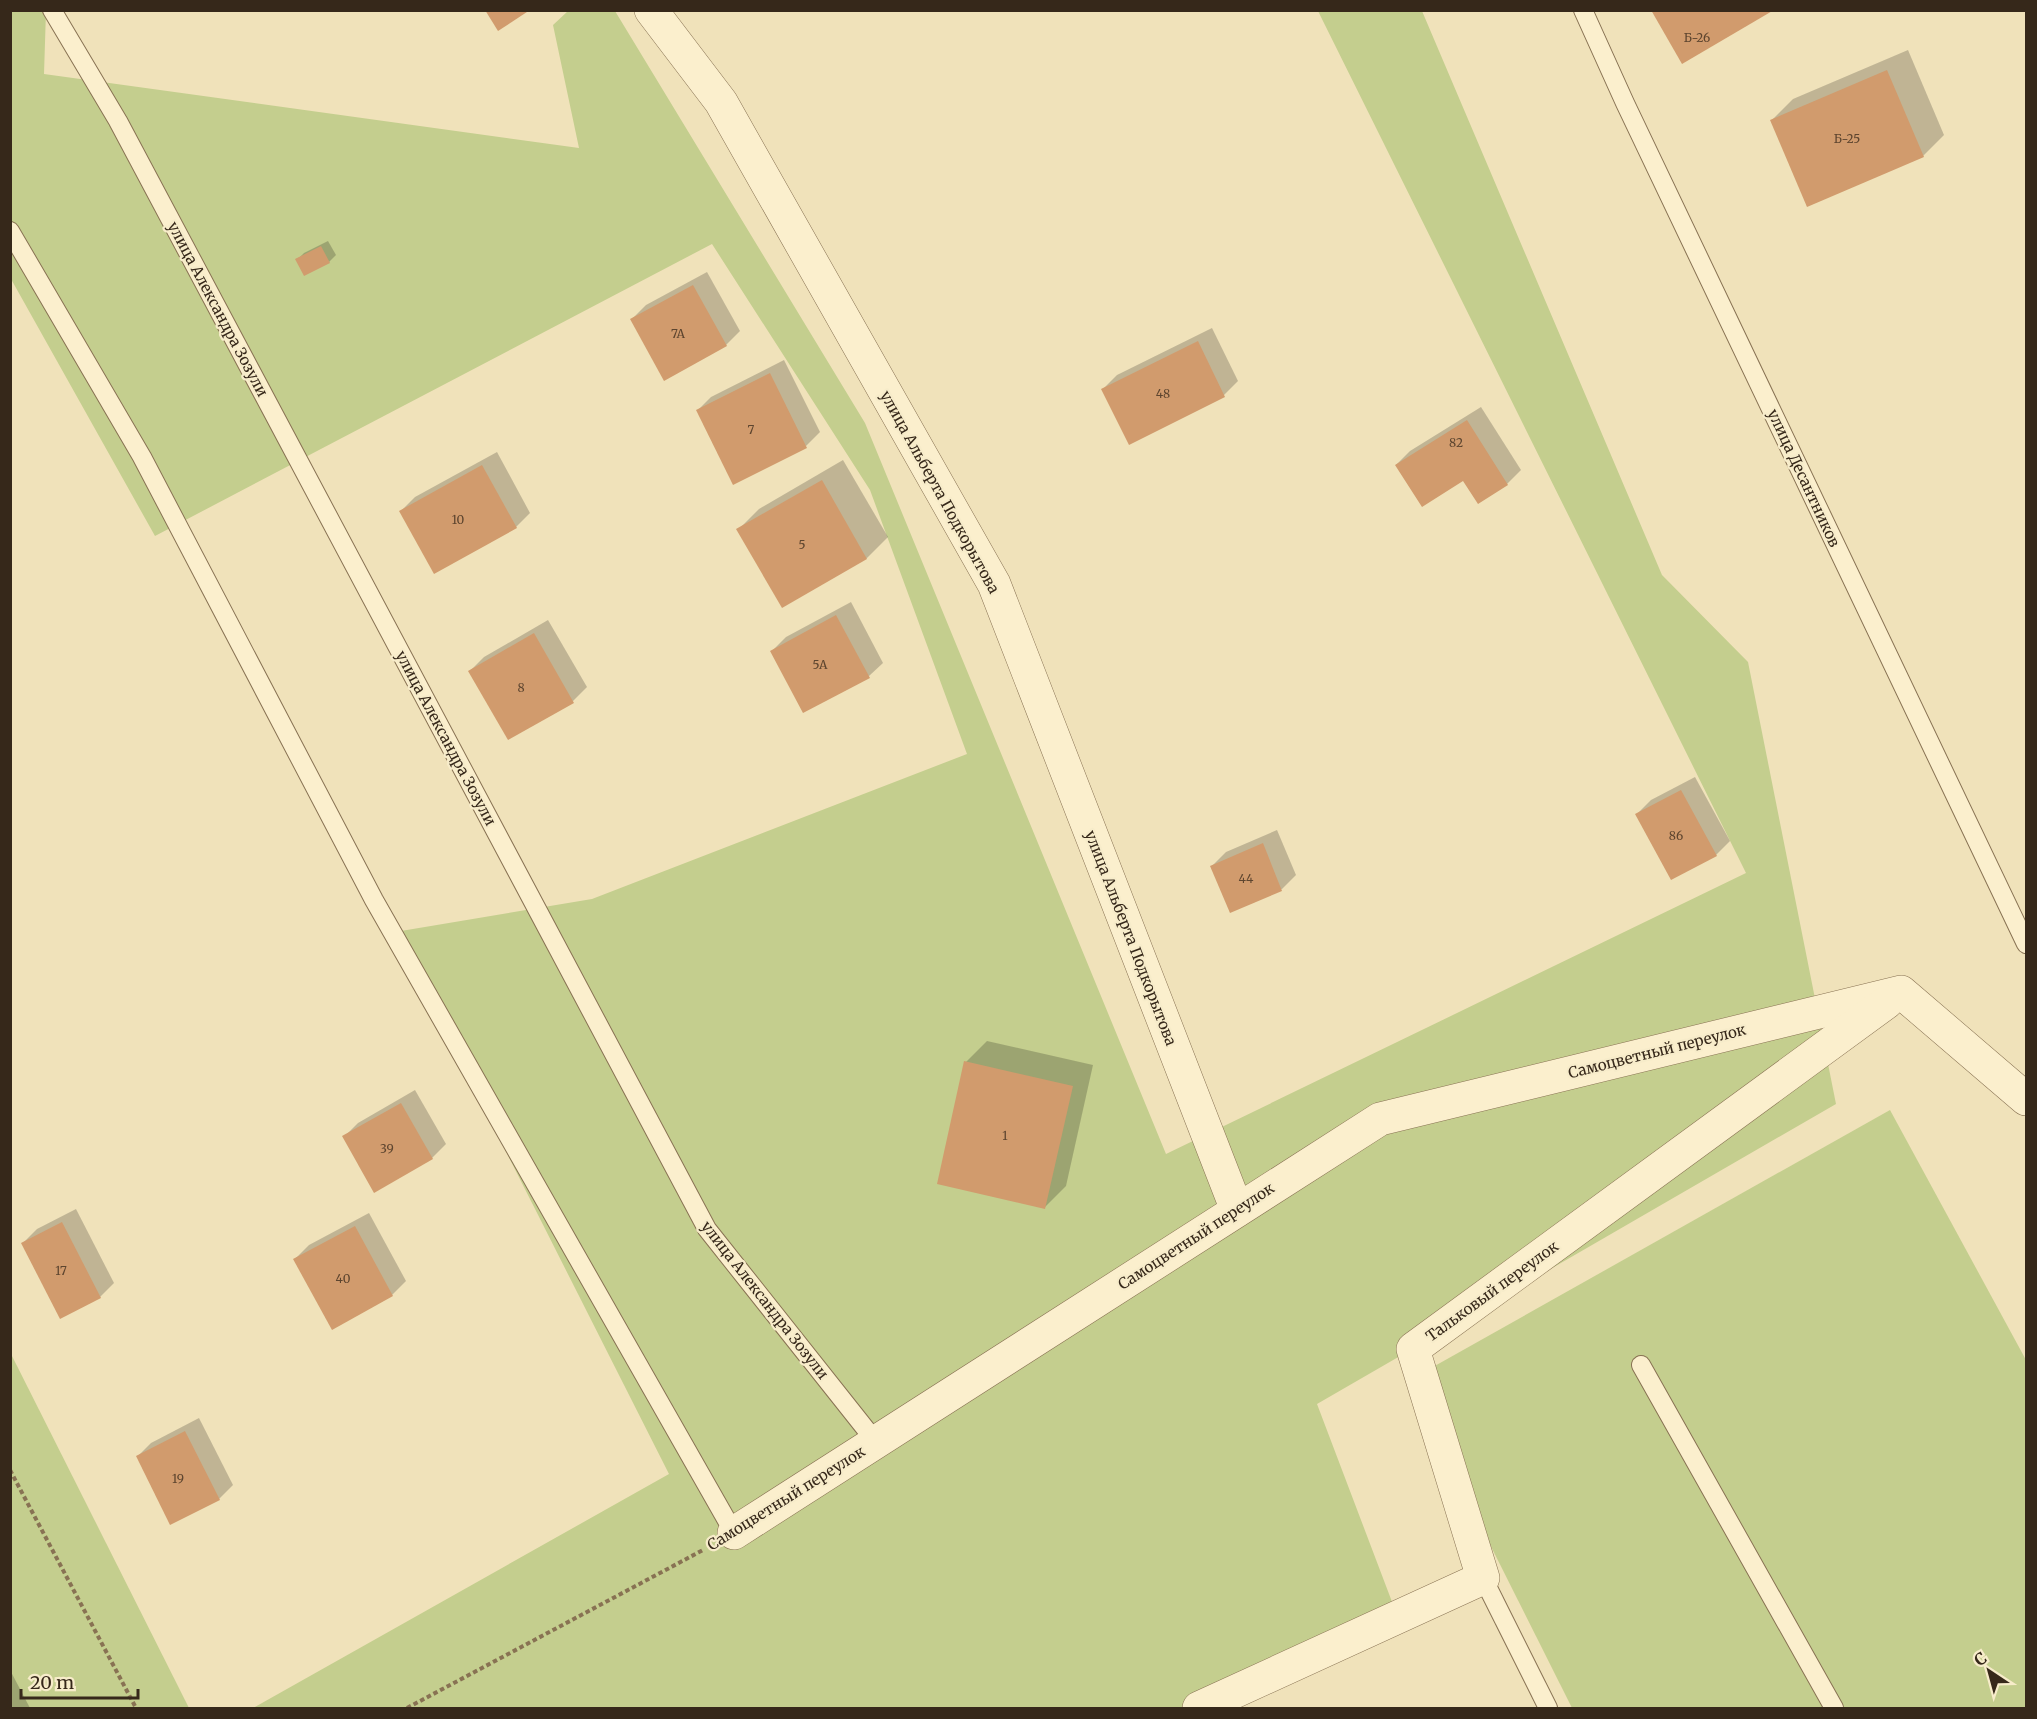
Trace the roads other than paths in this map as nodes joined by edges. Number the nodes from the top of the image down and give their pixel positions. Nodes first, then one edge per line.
1 (52, 10) edge
2 (651, 10) edge
3 (1583, 10) edge
4 (10, 231) edge
5 (2026, 944) edge
6 (1900, 992) junction
7 (2026, 1099) edge
8 (1237, 1210) junction
9 (1641, 1365) dead end
10 (876, 1442) junction
11 (734, 1533) joint
12 (1483, 1578) junction
13 (1199, 1708) edge
14 (1548, 1708) edge
15 (1834, 1708) edge

1 - 10 lane, улица Александра Зозули
2 - 8 street, улица Альберта Подкорытова
3 - 5 lane, улица Десантников
4 - 11 lane
6 - 7 street
6 - 8 street, Самоцветный переулок
6 - 12 street, Тальковый переулок
8 - 10 street, Самоцветный переулок
9 - 15 lane
10 - 11 street, Самоцветный переулок
12 - 13 street
12 - 14 lane

